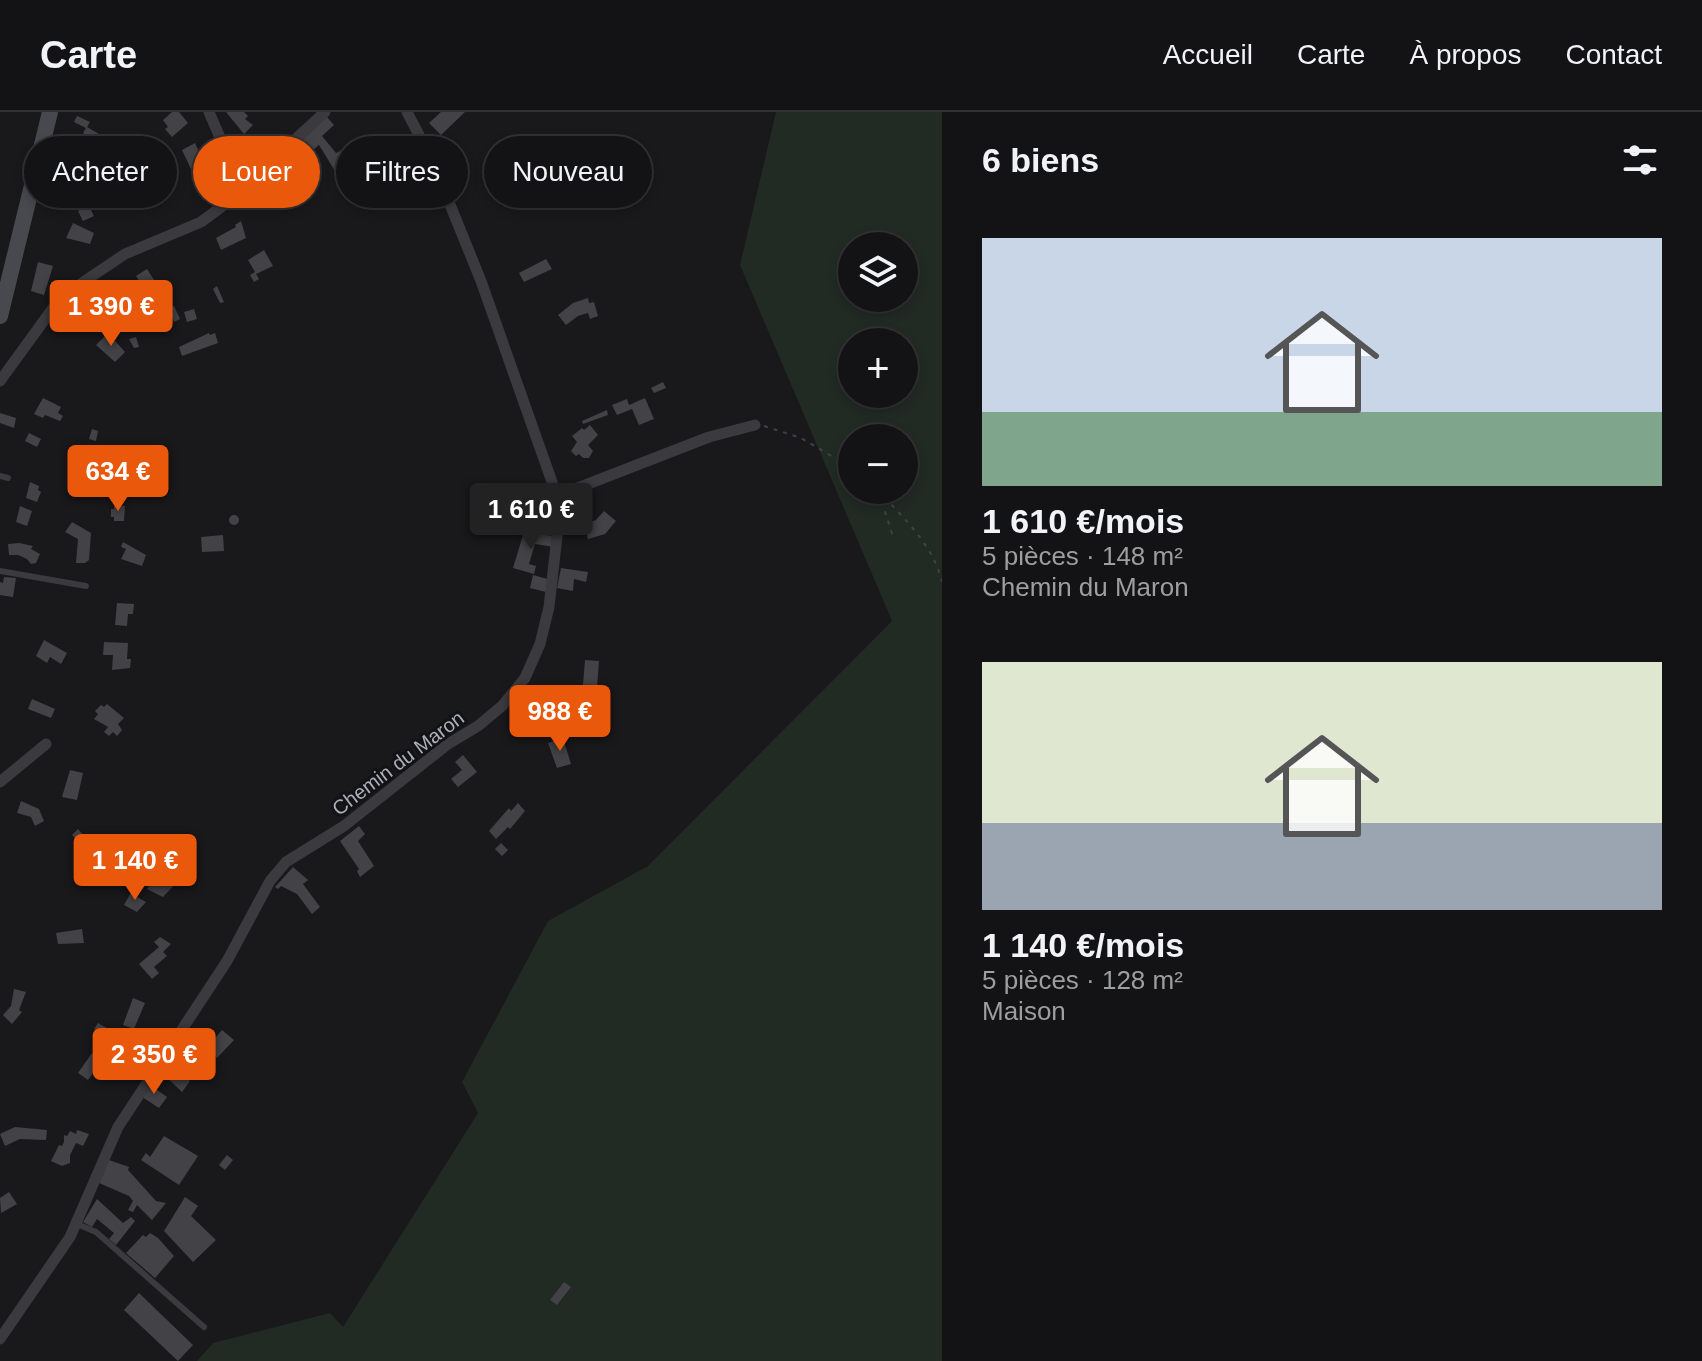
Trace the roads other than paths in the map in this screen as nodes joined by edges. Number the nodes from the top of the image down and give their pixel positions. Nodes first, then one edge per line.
1 (50, 112) edge
2 (209, 112) edge
3 (325, 112) edge
4 (407, 112) edge
5 (219, 136) edge
6 (299, 136) edge
7 (220, 208) edge
8 (6, 259) edge
9 (0, 316) edge
10 (0, 381) edge
11 (755, 425) road end
12 (557, 496) junction
13 (0, 571) edge
14 (86, 586) dead end
15 (46, 744) dead end
16 (0, 782) edge
17 (77, 1224) junction
18 (204, 1327) dead end
19 (0, 1339) edge

1 - 8 street
2 - 5 street
3 - 6 street
4 - 12 street, Chemin du Maron
7 - 10 street
8 - 9 street
11 - 12 street
12 - 17 street, Chemin du Maron
13 - 14 lane
15 - 16 street
17 - 18 lane
17 - 19 street, Chemin du Maron

